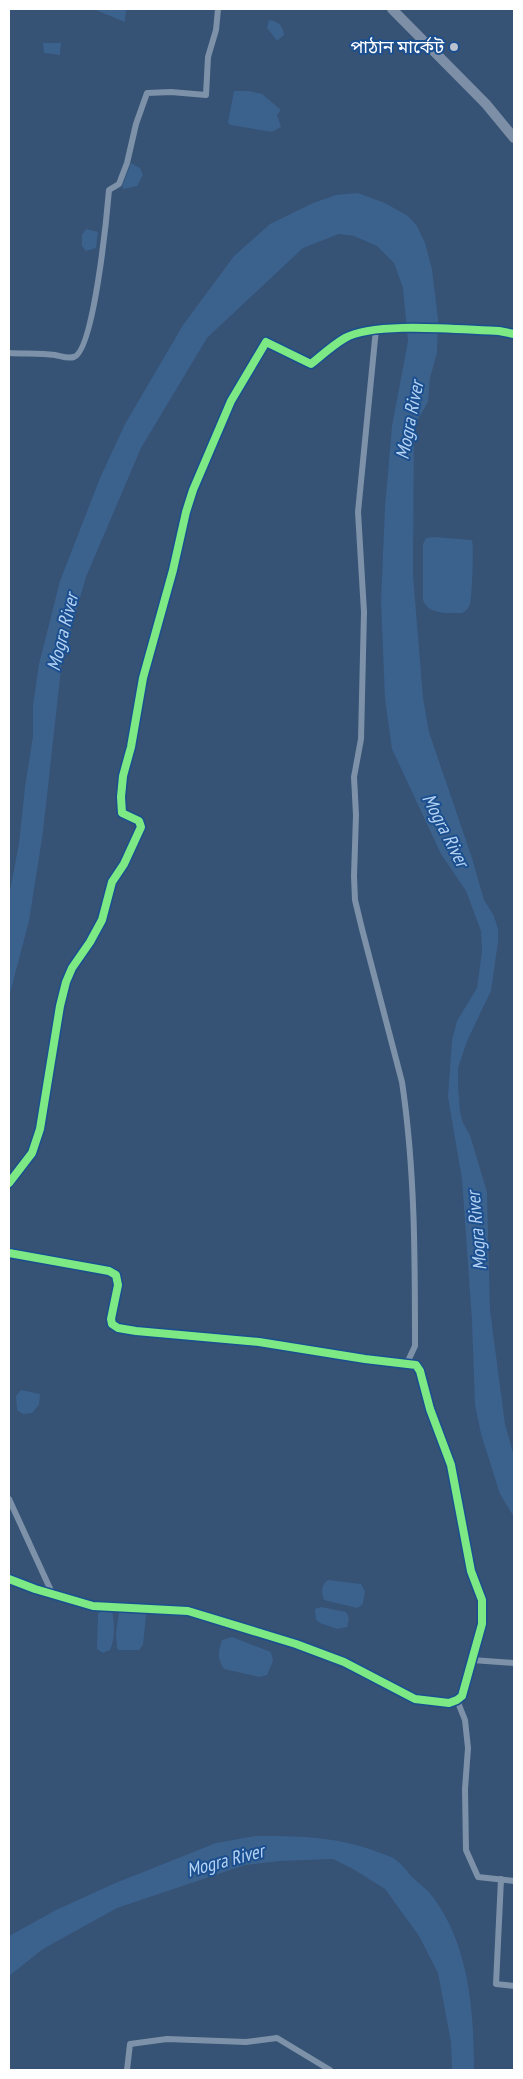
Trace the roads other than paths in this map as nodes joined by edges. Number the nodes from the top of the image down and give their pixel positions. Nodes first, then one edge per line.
1 (218, 9) edge
2 (392, 9) edge
3 (514, 138) edge
4 (376, 329) junction
5 (514, 334) edge
6 (9, 353) edge
7 (9, 1183) edge
8 (9, 1253) edge
9 (407, 1363) junction
10 (9, 1499) edge
11 (9, 1579) edge
12 (53, 1595) junction
13 (472, 1660) junction
14 (514, 1663) edge
15 (457, 1700) junction
16 (502, 1879) junction
17 (514, 1881) edge
18 (514, 1986) edge
19 (127, 2070) edge
20 (330, 2070) edge

1 - 6 street
2 - 3 main road
4 - 5 street
4 - 7 street
4 - 9 street
8 - 9 street
9 - 13 street
10 - 12 street
11 - 12 street
12 - 15 street
13 - 14 street
13 - 15 street
15 - 16 street
16 - 17 street
16 - 18 street
19 - 20 street

